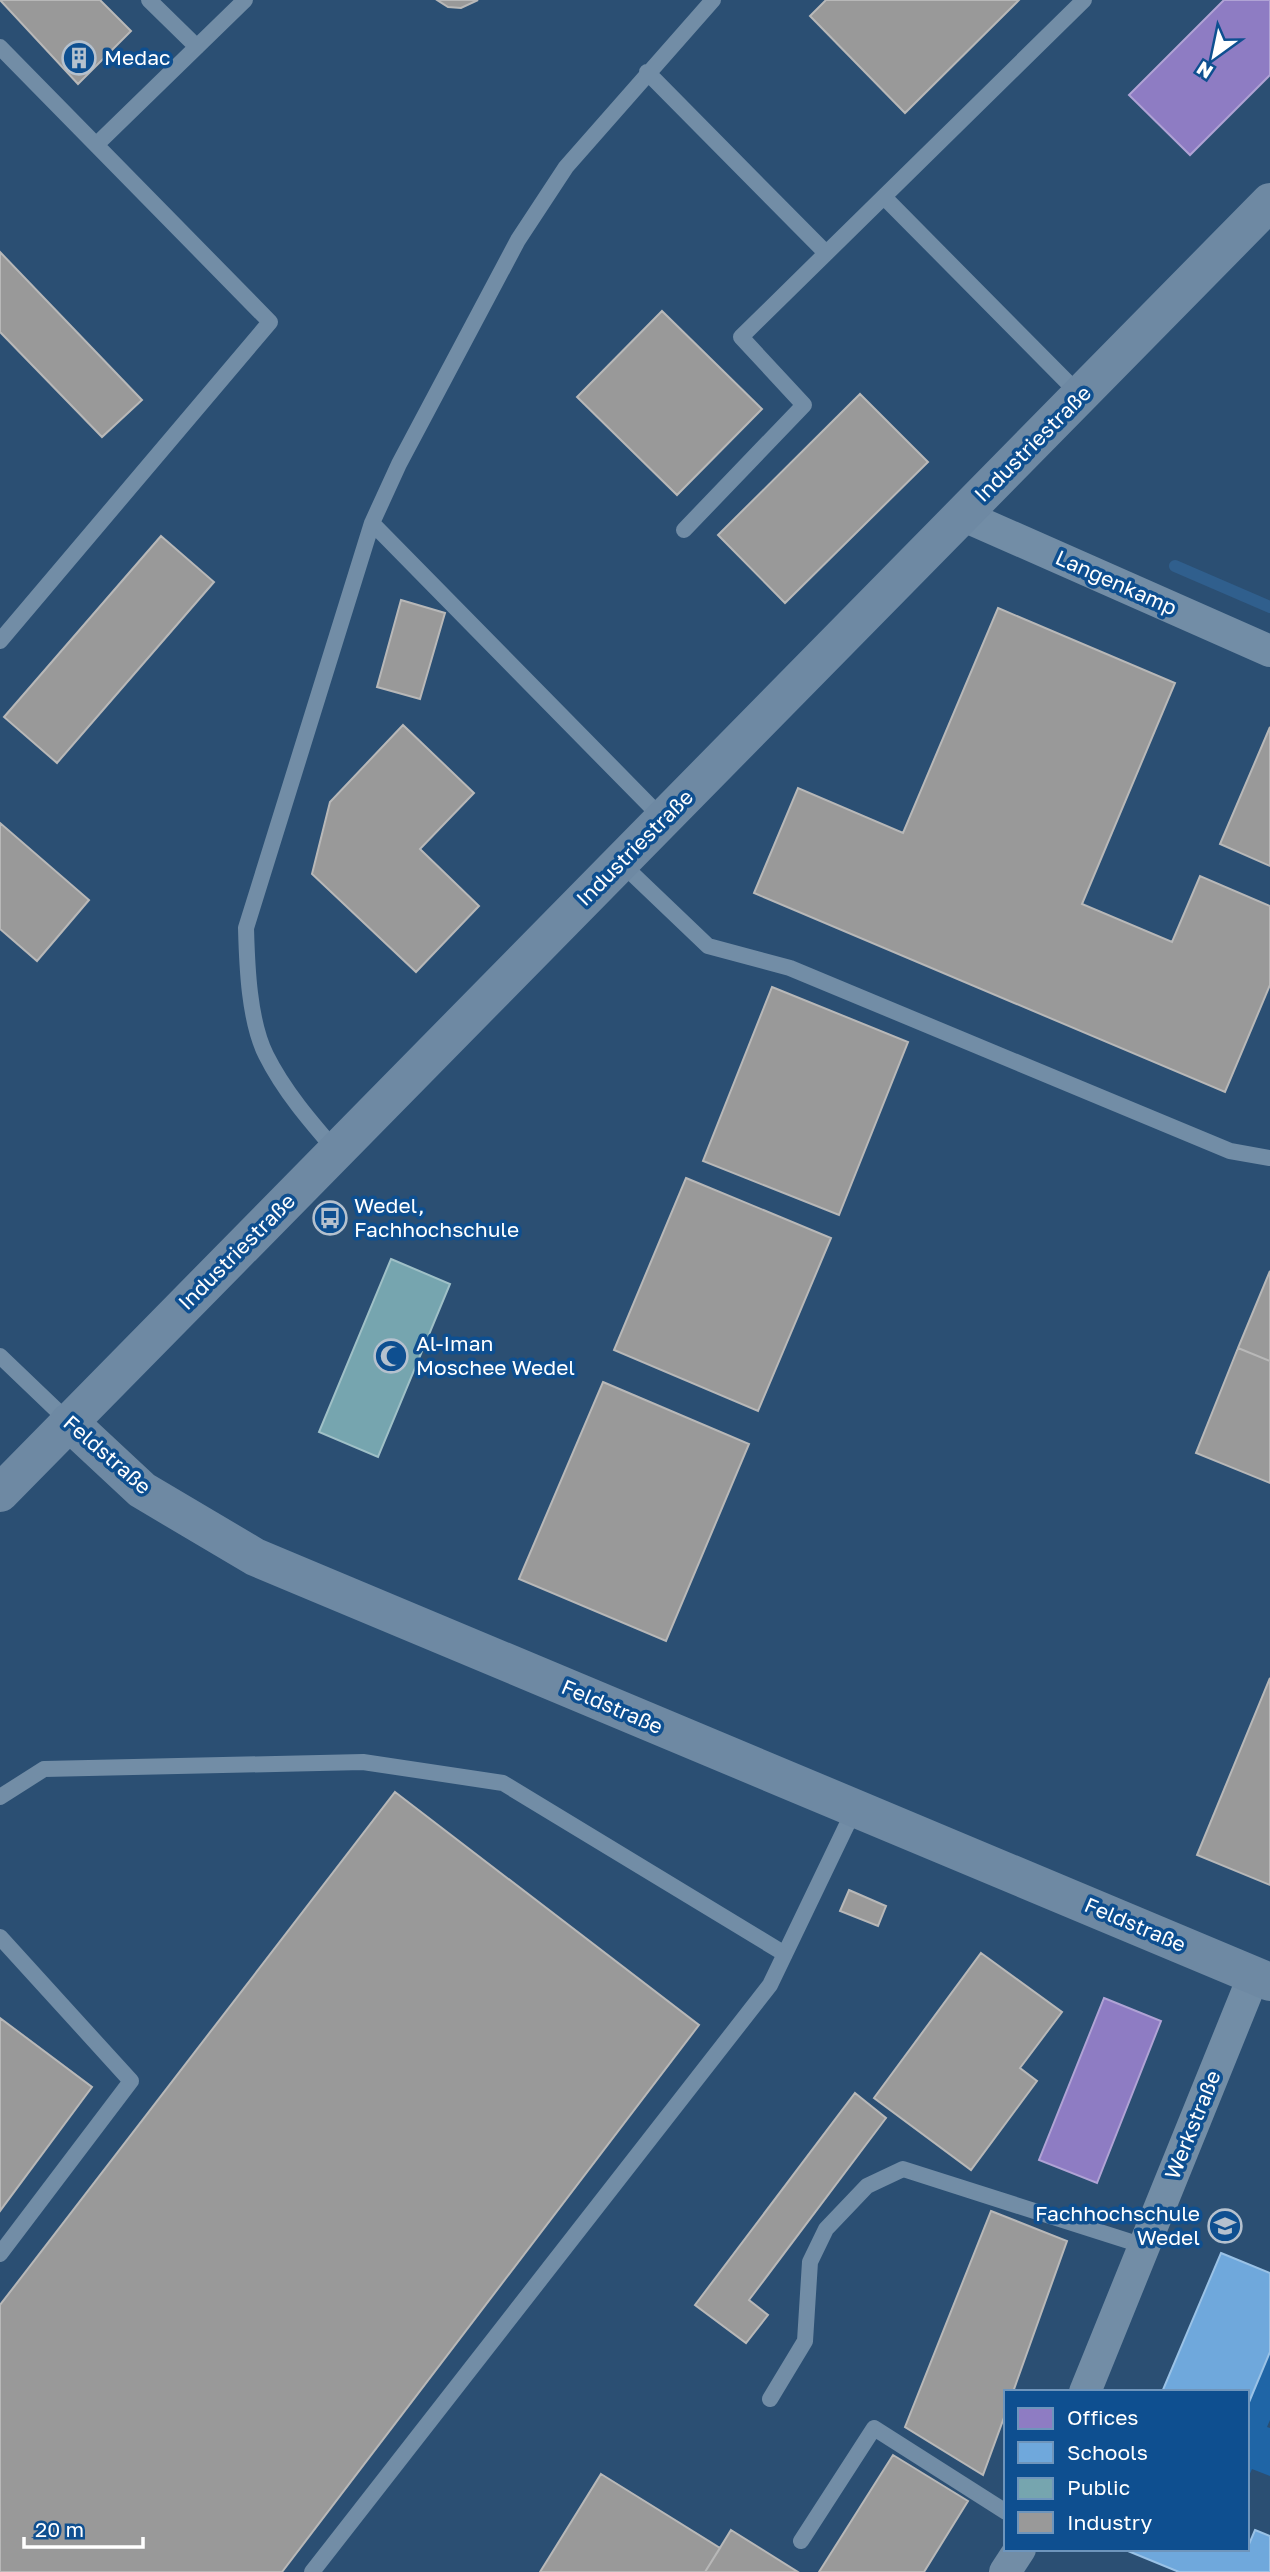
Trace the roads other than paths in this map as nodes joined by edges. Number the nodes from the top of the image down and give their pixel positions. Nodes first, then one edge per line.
1 (149, 0) edge
2 (245, 0) edge
3 (713, 0) edge
4 (1084, 0) edge
5 (0, 47) edge
6 (197, 47) junction
7 (647, 72) junction
8 (96, 145) junction
9 (884, 197) junction
10 (1270, 202) edge
11 (826, 253) junction
12 (1080, 395) junction
13 (962, 515) junction
14 (372, 523) junction
15 (684, 530) dead end
16 (0, 641) edge
17 (1270, 652) edge
18 (663, 819) junction
19 (620, 862) junction
20 (336, 1151) junction
21 (1270, 1158) edge
22 (0, 1356) edge
23 (69, 1422) junction
24 (0, 1493) edge
25 (0, 1797) edge
26 (855, 1808) junction
27 (0, 1937) edge
28 (785, 1954) junction
29 (1262, 1978) edge
30 (1144, 2246) junction
31 (0, 2254) edge
32 (1086, 2390) edge
33 (771, 2399) dead end
34 (1004, 2511) edge
35 (801, 2541) dead end
36 (1019, 2551) edge
37 (312, 2572) edge
38 (1005, 2572) edge

1 - 6 lane
2 - 6 lane
3 - 7 lane
4 - 9 lane
5 - 8 lane
6 - 8 lane
7 - 11 lane
7 - 14 lane
8 - 16 lane
9 - 11 lane
9 - 12 lane
10 - 12 street, Industriestraße
11 - 15 lane
12 - 13 street, Industriestraße
13 - 17 street, Langenkamp
13 - 18 street, Industriestraße
14 - 18 lane
14 - 20 lane
18 - 19 street, Industriestraße
19 - 20 street, Industriestraße
19 - 21 lane
20 - 23 street, Industriestraße
22 - 23 lane, Feldstraße
23 - 24 street, Industriestraße
23 - 26 street, Feldstraße
25 - 28 lane
26 - 28 lane
26 - 29 street, Feldstraße
27 - 31 lane
28 - 37 lane
29 - 30 street, Werkstraße
30 - 32 street, Werkstraße
30 - 33 lane
34 - 35 lane
36 - 38 street

